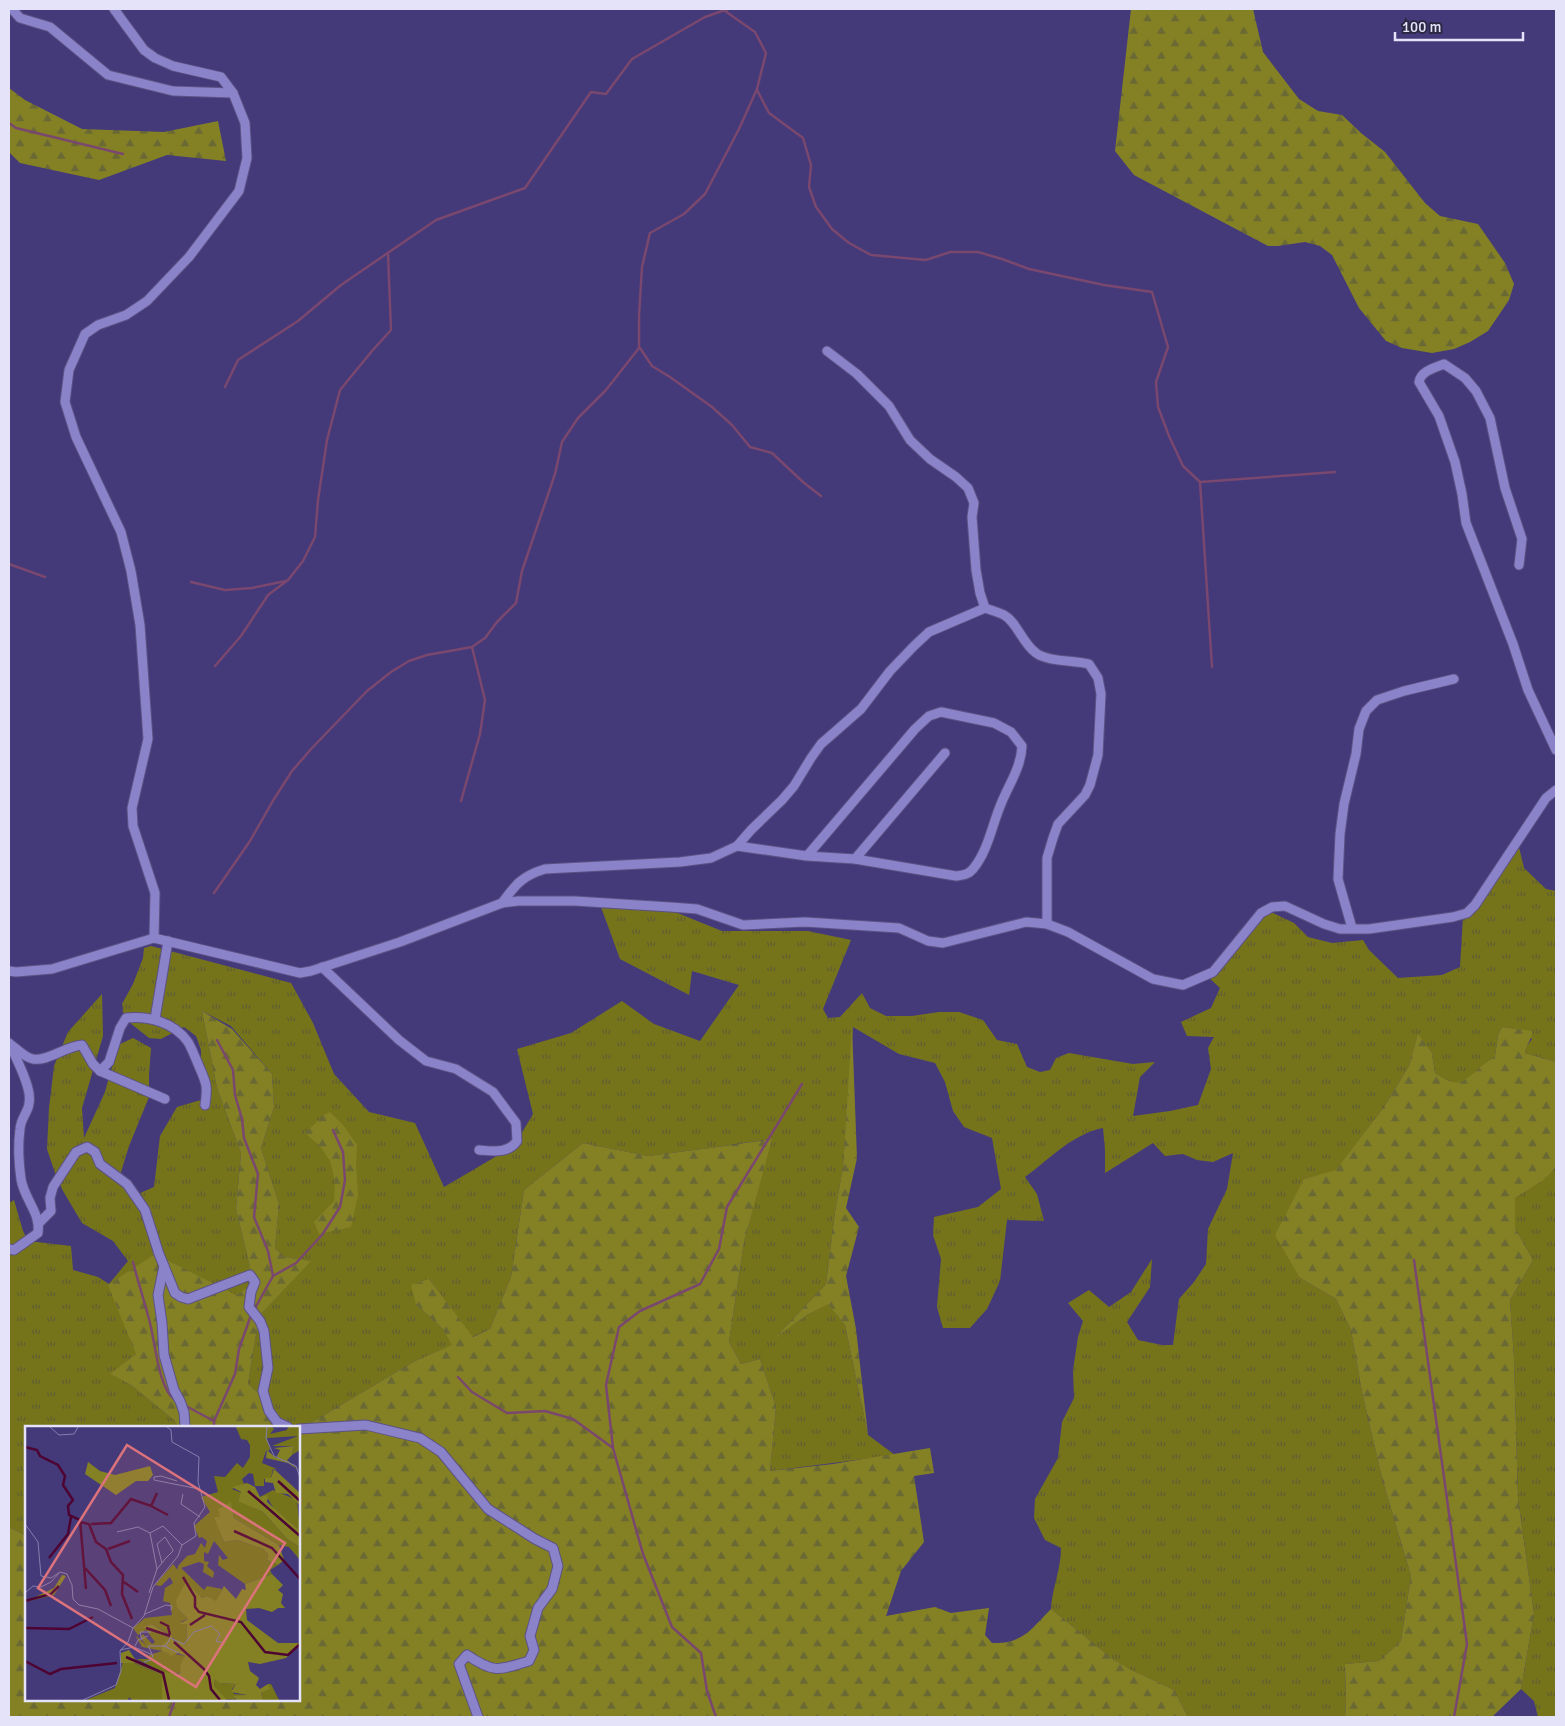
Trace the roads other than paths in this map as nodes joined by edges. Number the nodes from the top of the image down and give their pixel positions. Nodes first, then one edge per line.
1 (12, 9) edge
2 (114, 9) edge
3 (233, 93) junction
4 (827, 351) dead end
5 (1519, 565) dead end
6 (985, 608) junction
7 (1454, 679) dead end
8 (1556, 750) edge
9 (945, 753) dead end
10 (1556, 790) edge
11 (737, 846) junction
12 (807, 856) junction
13 (855, 859) junction
14 (502, 903) junction
15 (1047, 924) junction
16 (1352, 928) junction
17 (154, 938) junction
18 (168, 941) junction
19 (322, 967) junction
20 (9, 971) edge
21 (155, 1019) junction
22 (9, 1043) edge
23 (100, 1071) junction
24 (165, 1099) dead end
25 (205, 1105) dead end
26 (479, 1150) dead end
27 (40, 1223) junction
28 (9, 1249) edge
29 (164, 1266) junction
30 (185, 1426) edge
31 (286, 1426) edge
32 (300, 1429) edge
33 (478, 1717) edge

1 - 3 street
2 - 3 street
3 - 17 street
4 - 6 street
5 - 8 street
6 - 11 street
6 - 15 street
7 - 16 street
9 - 13 street
10 - 16 street
11 - 12 street
11 - 14 street
12 - 13 street
12 - 13 street
14 - 15 street
14 - 19 street
15 - 16 street
17 - 18 street
17 - 20 street
18 - 19 street
18 - 21 street
19 - 26 street
21 - 23 street
21 - 25 street
22 - 23 street
22 - 27 street
23 - 24 street
27 - 28 street
27 - 29 street
29 - 30 street
29 - 31 street
32 - 33 street

